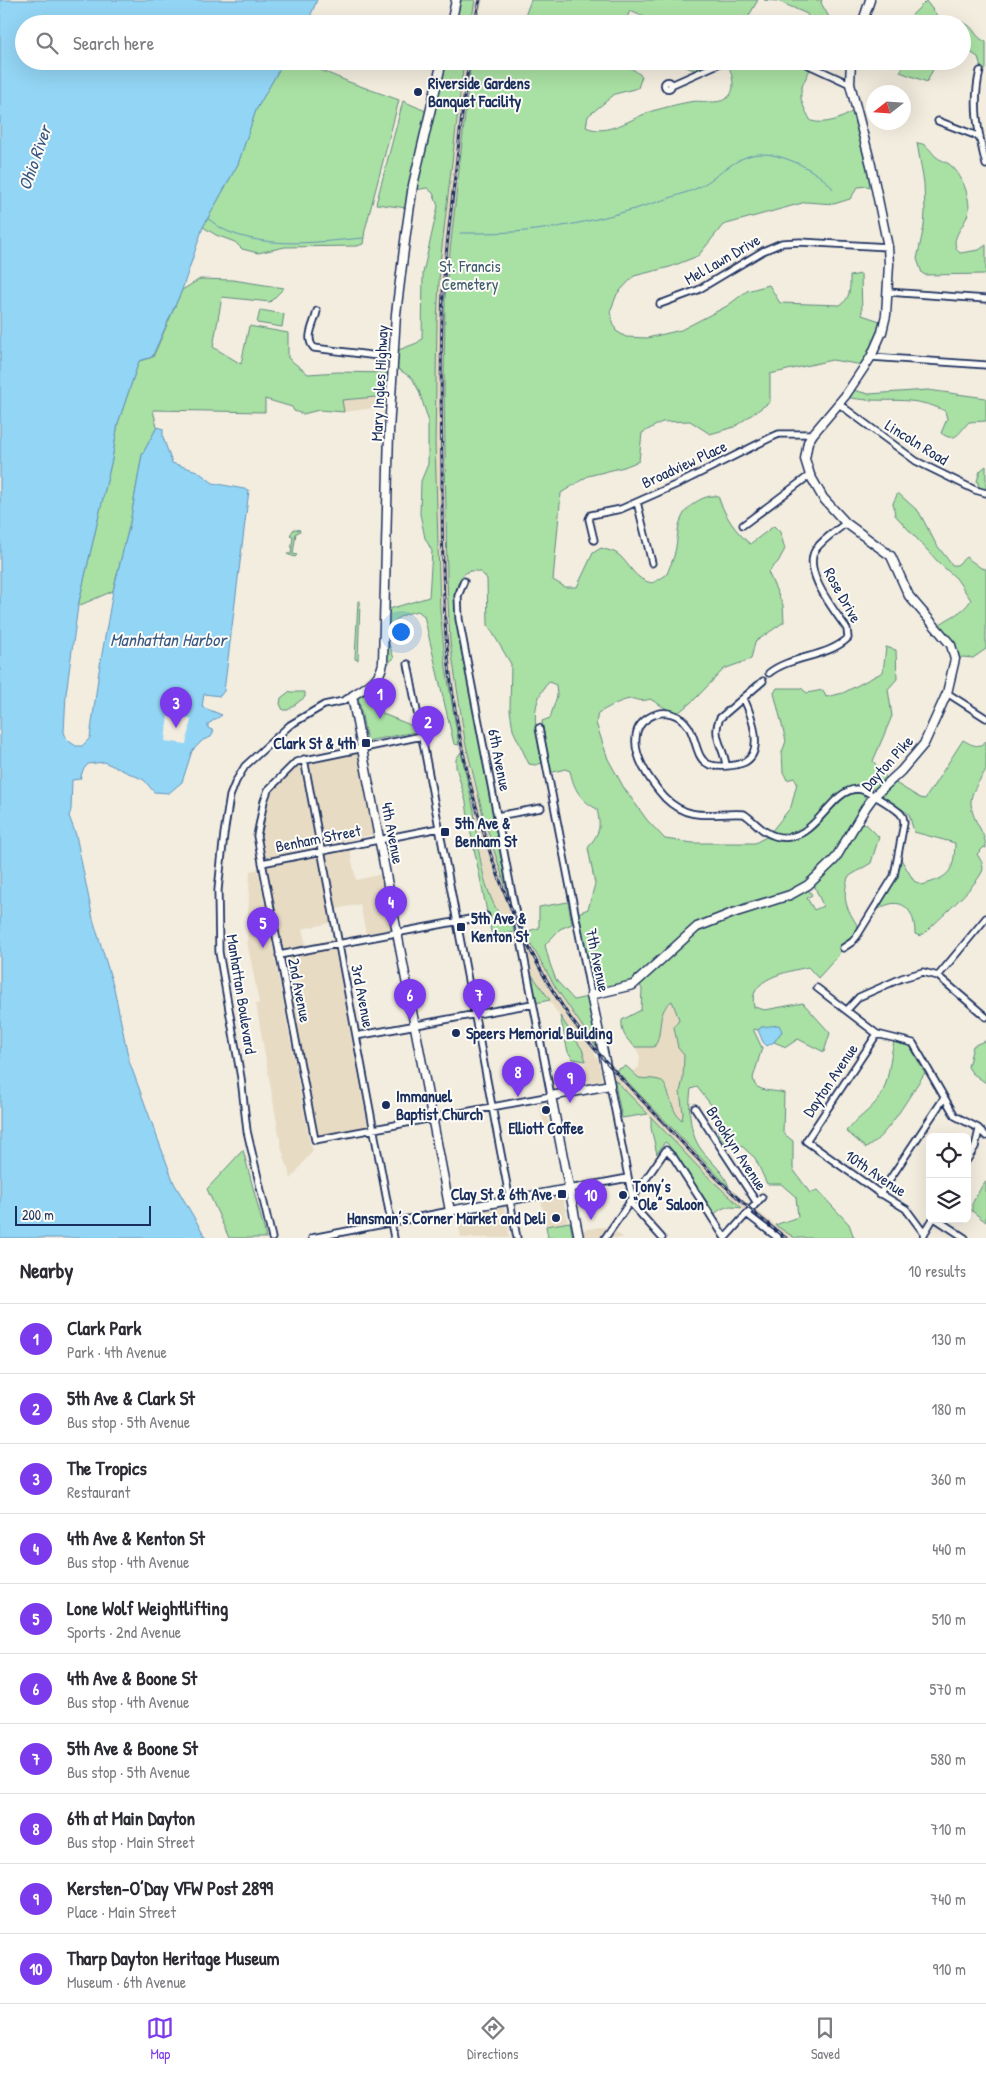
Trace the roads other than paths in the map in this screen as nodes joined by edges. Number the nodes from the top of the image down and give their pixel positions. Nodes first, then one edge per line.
1 (456, 0) edge
2 (870, 0) edge
3 (453, 15) edge
4 (865, 15) edge
5 (440, 70) edge
6 (705, 70) edge
7 (820, 70) edge
8 (851, 70) edge
9 (980, 71) dead end
10 (850, 84) junction
11 (671, 85) dead end
12 (938, 121) dead end
13 (980, 137) junction
14 (986, 165) edge
15 (888, 247) junction
16 (888, 292) junction
17 (986, 299) edge
18 (660, 304) dead end
19 (317, 311) dead end
20 (871, 357) junction
21 (394, 358) junction
22 (986, 365) edge
23 (839, 404) junction
24 (813, 434) junction
25 (810, 475) junction
26 (986, 493) edge
27 (637, 502) junction
28 (846, 523) junction
29 (743, 525) dead end
30 (594, 540) dead end
31 (652, 563) dead end
32 (464, 581) dead end
33 (408, 664) dead end
34 (769, 673) dead end
35 (764, 681) dead end
36 (947, 693) junction
37 (352, 696) junction
38 (744, 699) junction
39 (986, 718) edge
40 (538, 728) dead end
41 (422, 736) junction
42 (362, 748) junction
43 (304, 759) junction
44 (726, 765) junction
45 (874, 796) junction
46 (541, 808) dead end
47 (497, 816) junction
48 (439, 828) junction
49 (380, 840) junction
50 (322, 852) junction
51 (262, 863) junction
52 (486, 916) dead end
53 (986, 918) edge
54 (457, 922) junction
55 (397, 933) junction
56 (339, 944) junction
57 (843, 948) dead end
58 (279, 955) junction
59 (938, 976) junction
60 (817, 988) dead end
61 (591, 995) junction
62 (532, 1004) junction
63 (847, 1010) junction
64 (474, 1015) junction
65 (986, 1017) edge
66 (416, 1025) junction
67 (877, 1034) junction
68 (356, 1036) junction
69 (610, 1085) junction
70 (550, 1096) junction
71 (944, 1098) junction
72 (492, 1107) junction
73 (695, 1108) dead end
74 (432, 1118) junction
75 (374, 1129) junction
76 (979, 1130) junction
77 (986, 1136) edge
78 (806, 1141) joint
79 (971, 1154) edge
80 (628, 1178) junction
81 (569, 1189) junction
82 (880, 1194) junction
83 (762, 1197) dead end
84 (631, 1199) junction
85 (510, 1200) junction
86 (757, 1202) junction
87 (450, 1212) junction
88 (748, 1215) junction
89 (392, 1223) junction
90 (932, 1223) edge
91 (941, 1223) edge
92 (924, 1236) edge
93 (272, 1238) edge
94 (312, 1238) edge
95 (394, 1238) edge
96 (517, 1238) edge
97 (579, 1238) edge
98 (604, 1238) edge
99 (662, 1238) edge
100 (725, 1238) edge
101 (778, 1238) edge
102 (965, 1238) edge

1 - 3 street
2 - 4 street
5 - 21 street, Mary Ingles Highway
6 - 11 street
7 - 10 street
8 - 10 street, Dayton Pike
9 - 13 street
10 - 15 street, Dayton Pike
12 - 13 street
13 - 14 street
15 - 16 street, Dayton Pike
15 - 18 street, Mel Lawn Drive
16 - 17 street
16 - 20 street, Dayton Pike
19 - 21 street
20 - 22 street
20 - 23 street, Dayton Pike
21 - 37 street, Mary Ingles Highway
23 - 24 street, Dayton Pike
23 - 26 street, Lincoln Road
24 - 25 street, Dayton Pike
24 - 27 street, Broadview Place
25 - 28 street, Dayton Pike
25 - 29 street
27 - 30 street, Broadview Place
27 - 31 street
28 - 34 street, Rose Drive
28 - 36 street, Dayton Pike
32 - 47 street, 6th Avenue
33 - 41 street
35 - 38 street
36 - 39 street
36 - 45 street, Dayton Pike
37 - 42 street, 4th Avenue
37 - 93 street, Manhattan Boulevard
38 - 44 street
38 - 44 street
40 - 61 street, 7th Avenue
41 - 42 street
41 - 48 street
42 - 43 street
42 - 49 street, 4th Avenue
43 - 50 street, 3rd Avenue
43 - 51 street, 2nd Avenue
44 - 45 street
45 - 57 street
45 - 61 street, Dayton Pike
46 - 47 street
47 - 62 street, 6th Avenue
48 - 49 street, Benham Street
48 - 54 street
49 - 50 street, Benham Street
49 - 55 street, 4th Avenue
50 - 51 street, Benham Street
50 - 56 street, 3rd Avenue
51 - 58 street, 2nd Avenue
52 - 54 street
53 - 59 street
54 - 55 street
54 - 64 street
55 - 56 street
55 - 66 street, 4th Avenue
56 - 58 street
56 - 68 street, 3rd Avenue
58 - 75 street, 2nd Avenue
59 - 63 street
59 - 65 street
60 - 63 street
61 - 69 street, 7th Avenue
62 - 64 street
62 - 70 street, 6th Avenue
63 - 67 street
64 - 66 street
64 - 72 street
66 - 68 street
66 - 74 street, 4th Avenue
67 - 71 street
67 - 78 street, Dayton Avenue
68 - 75 street, 3rd Avenue
69 - 70 street
69 - 80 street, 7th Avenue
70 - 72 street
70 - 81 street, 6th Avenue
71 - 76 street
71 - 82 street
72 - 74 street
72 - 85 street
73 - 86 street, Brooklyn Avenue
74 - 75 street
74 - 87 street, 4th Avenue
75 - 89 street, 3rd Avenue
76 - 77 street
76 - 79 street
78 - 82 street, 10th Avenue
80 - 81 street
80 - 84 street, 7th Avenue
81 - 85 street
81 - 97 street, 6th Avenue
82 - 92 street, 10th Avenue
83 - 86 street
84 - 98 street
84 - 99 street, 7th Avenue
84 - 100 street
85 - 87 street
85 - 96 street
86 - 88 street
87 - 89 street
88 - 100 street
88 - 101 street
89 - 94 street
89 - 95 street, 3rd Avenue
90 - 92 street
91 - 102 street

